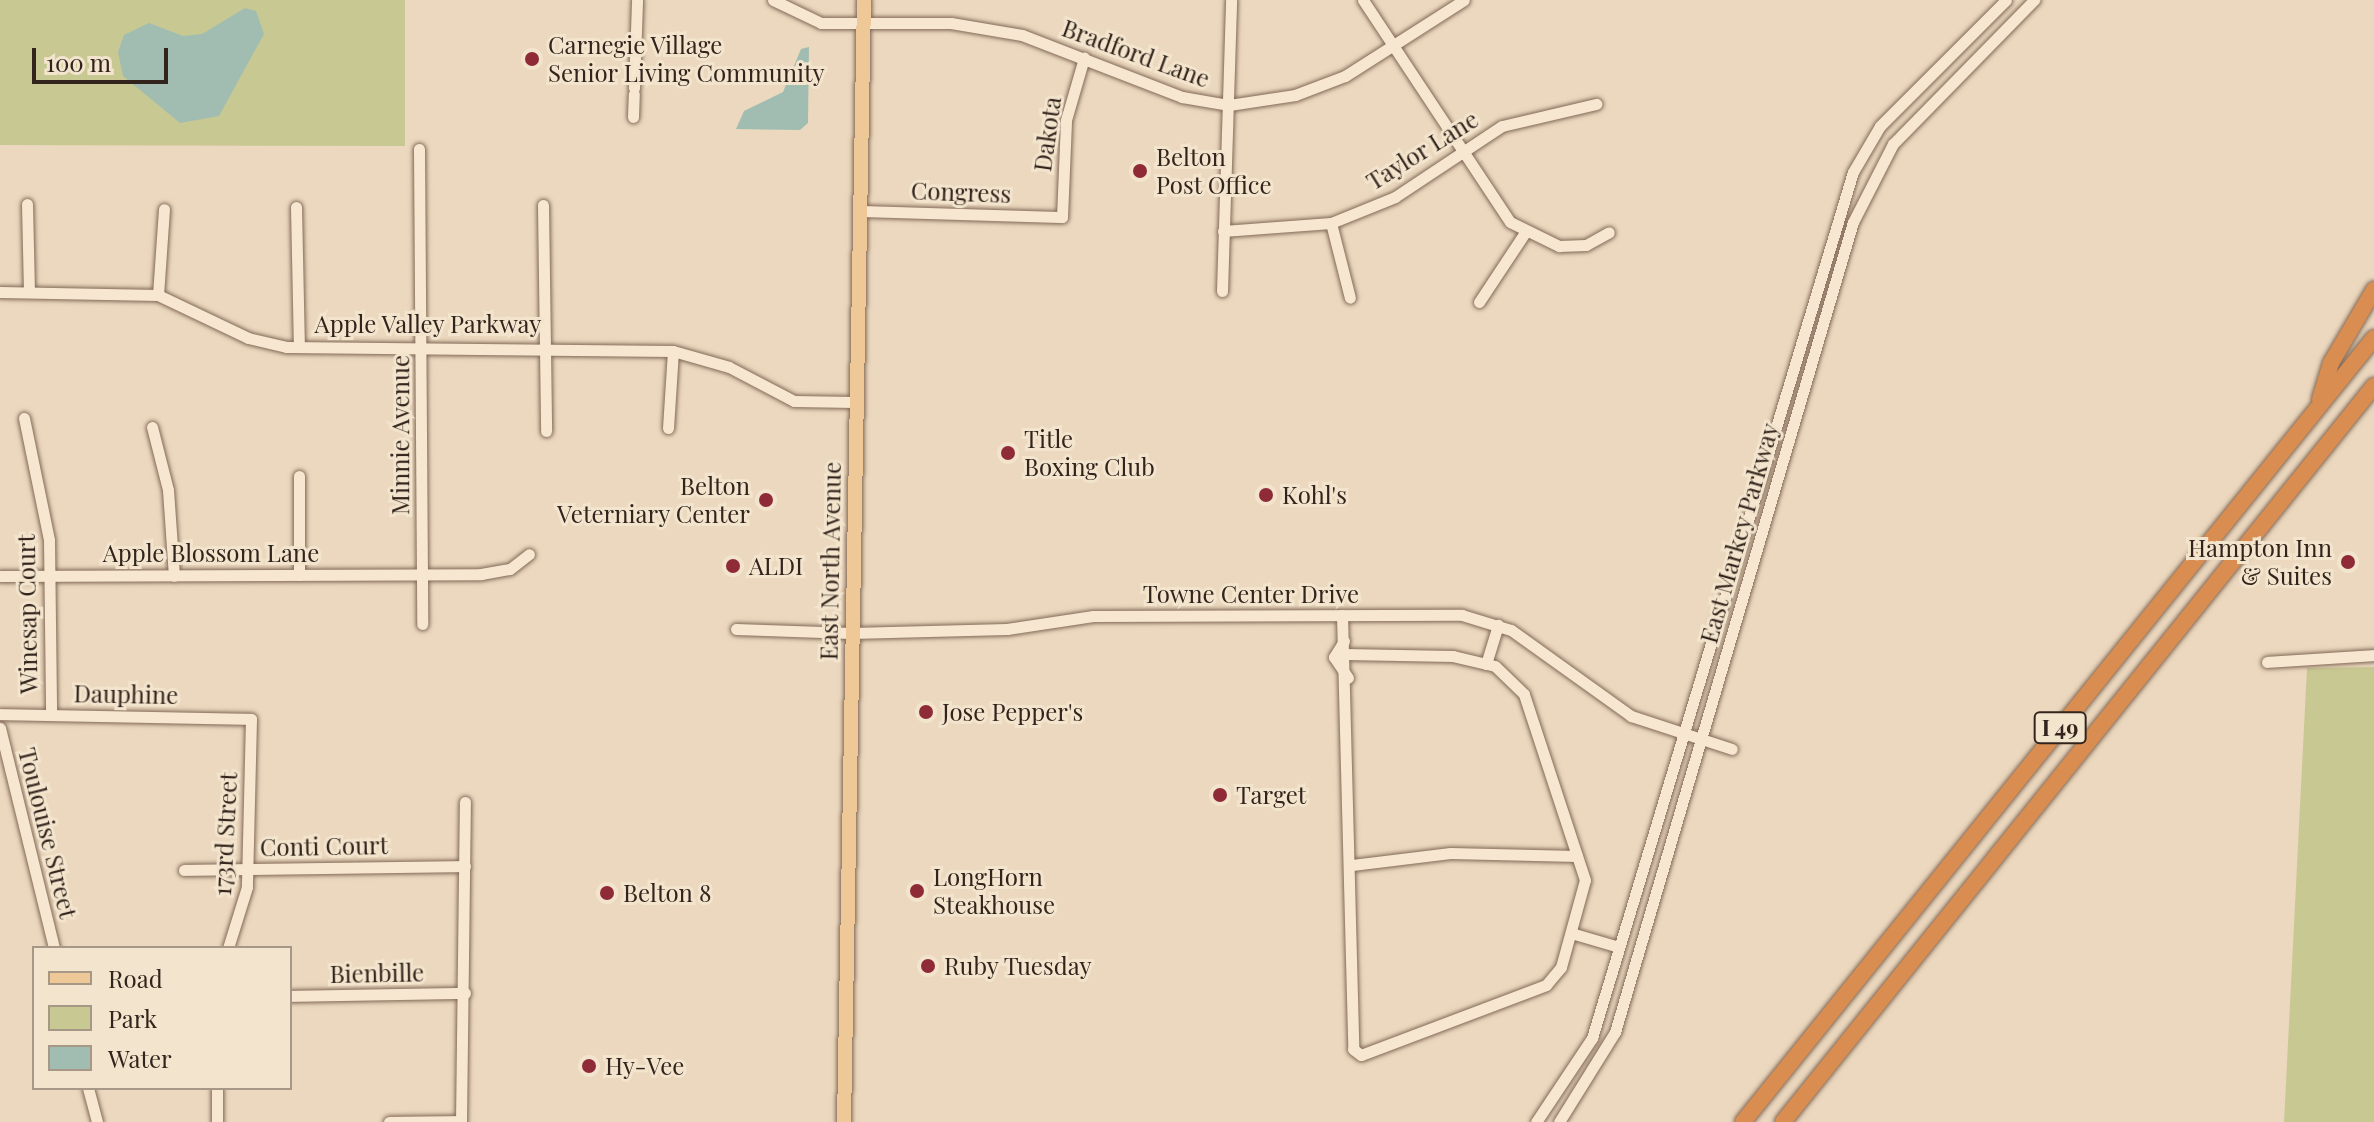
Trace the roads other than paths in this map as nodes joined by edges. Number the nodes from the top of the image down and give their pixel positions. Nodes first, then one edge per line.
1 (637, 0) edge
2 (773, 0) edge
3 (864, 0) edge
4 (1231, 0) edge
5 (1363, 0) edge
6 (1464, 0) edge
7 (2006, 0) edge
8 (2034, 0) edge
9 (864, 22) junction
10 (1388, 48) junction
11 (1084, 58) junction
12 (1596, 104) dead end
13 (1229, 105) junction
14 (633, 117) dead end
15 (419, 149) dead end
16 (1459, 152) junction
17 (27, 204) dead end
18 (543, 205) dead end
19 (296, 207) dead end
20 (164, 209) dead end
21 (859, 211) junction
22 (1062, 217) joint
23 (1331, 223) junction
24 (1223, 231) junction
25 (1609, 232) dead end
26 (1524, 234) junction
27 (2374, 290) edge
28 (29, 291) junction
29 (1222, 291) dead end
30 (0, 292) edge
31 (158, 295) junction
32 (1350, 298) dead end
33 (1479, 302) dead end
34 (2374, 338) edge
35 (422, 345) junction
36 (545, 345) junction
37 (299, 347) junction
38 (673, 351) junction
39 (2374, 386) edge
40 (855, 402) junction
41 (2374, 405) edge
42 (2318, 407) junction
43 (24, 418) dead end
44 (152, 427) dead end
45 (668, 428) dead end
46 (546, 431) dead end
47 (2337, 432) junction
48 (299, 476) dead end
49 (529, 554) dead end
50 (299, 575) junction
51 (422, 575) junction
52 (0, 576) edge
53 (50, 576) junction
54 (174, 576) junction
55 (1342, 615) junction
56 (422, 624) dead end
57 (1498, 625) junction
58 (736, 629) dead end
59 (851, 633) junction
60 (1345, 648) junction
61 (2374, 655) edge
62 (2267, 662) dead end
63 (1486, 664) junction
64 (0, 714) edge
65 (51, 715) junction
66 (251, 719) joint
67 (0, 728) edge
68 (1681, 736) junction
69 (1700, 741) junction
70 (1732, 749) dead end
71 (465, 802) dead end
72 (1577, 856) junction
73 (1352, 865) junction
74 (465, 866) junction
75 (249, 869) junction
76 (184, 870) dead end
77 (1571, 933) junction
78 (54, 946) edge
79 (229, 946) edge
80 (1619, 947) junction
81 (465, 993) junction
82 (292, 996) edge
83 (89, 1090) edge
84 (217, 1090) edge
85 (97, 1122) edge
86 (217, 1122) edge
87 (389, 1122) edge
88 (461, 1122) edge
89 (844, 1122) edge
90 (1536, 1122) edge
91 (1559, 1122) edge
92 (1743, 1122) edge
93 (1783, 1122) edge

1 - 14 street
2 - 9 street, Bradford Lane
3 - 9 main road, East North Avenue
4 - 13 street
5 - 10 street
6 - 10 street, Bradford Lane
7 - 68 street, East Markey Parkway
8 - 69 street, East Markey Parkway
9 - 11 street, Bradford Lane
9 - 21 main road, East North Avenue
10 - 13 street, Bradford Lane
10 - 16 street
11 - 13 street, Bradford Lane
11 - 22 street, Dakota
12 - 16 street, Taylor Lane
13 - 24 street
15 - 35 street, Minnie Avenue
16 - 23 street, Taylor Lane
16 - 26 street
17 - 28 street
18 - 36 street
19 - 37 street
20 - 31 street
21 - 22 street, Congress
21 - 40 main road, East North Avenue
23 - 24 street, Taylor Lane
23 - 32 street
24 - 29 street
25 - 26 street
26 - 33 street
27 - 42 highway
28 - 30 street, Apple Valley Parkway
28 - 31 street, Apple Valley Parkway
31 - 37 street, Apple Valley Parkway
34 - 42 highway, I 49
35 - 36 street, Apple Valley Parkway
35 - 37 street, Apple Valley Parkway
35 - 51 street, Minnie Avenue
36 - 38 street, Apple Valley Parkway
36 - 46 street
38 - 40 street, Apple Valley Parkway
38 - 45 street
39 - 47 highway, I 49
40 - 59 main road, East North Avenue
41 - 47 highway
42 - 92 highway, I 49
43 - 53 street, Winesap Court
44 - 54 street
47 - 93 highway, I 49
48 - 50 street
49 - 51 street, Apple Blossom Lane
50 - 51 street, Apple Blossom Lane
50 - 54 street, Apple Blossom Lane
51 - 56 street, Minnie Avenue
52 - 53 street, Apple Blossom Lane
53 - 54 street, Apple Blossom Lane
53 - 65 street, Winesap Court
55 - 57 street, Towne Center Drive
55 - 59 street, Towne Center Drive
55 - 60 street
57 - 63 street
57 - 68 street, Towne Center Drive
58 - 59 street, Towne Center Drive
59 - 89 main road, East North Avenue
60 - 63 street
60 - 73 street
61 - 62 street
63 - 72 street
64 - 65 street, Dauphine
65 - 66 street, Dauphine
66 - 75 street, 173rd Street
67 - 78 street, Toulouise Street
68 - 69 street, Towne Center Drive
68 - 80 street, East Markey Parkway
69 - 70 street, Towne Center Drive
69 - 91 street, East Markey Parkway
71 - 74 street
72 - 73 street
72 - 77 street
73 - 77 street
74 - 75 street, Conti Court
74 - 81 street
75 - 76 street, Conti Court
75 - 79 street, 173rd Street
77 - 80 street
80 - 90 street, East Markey Parkway
81 - 82 street, Bienbille
81 - 88 street
83 - 85 street
84 - 86 street
87 - 88 street

